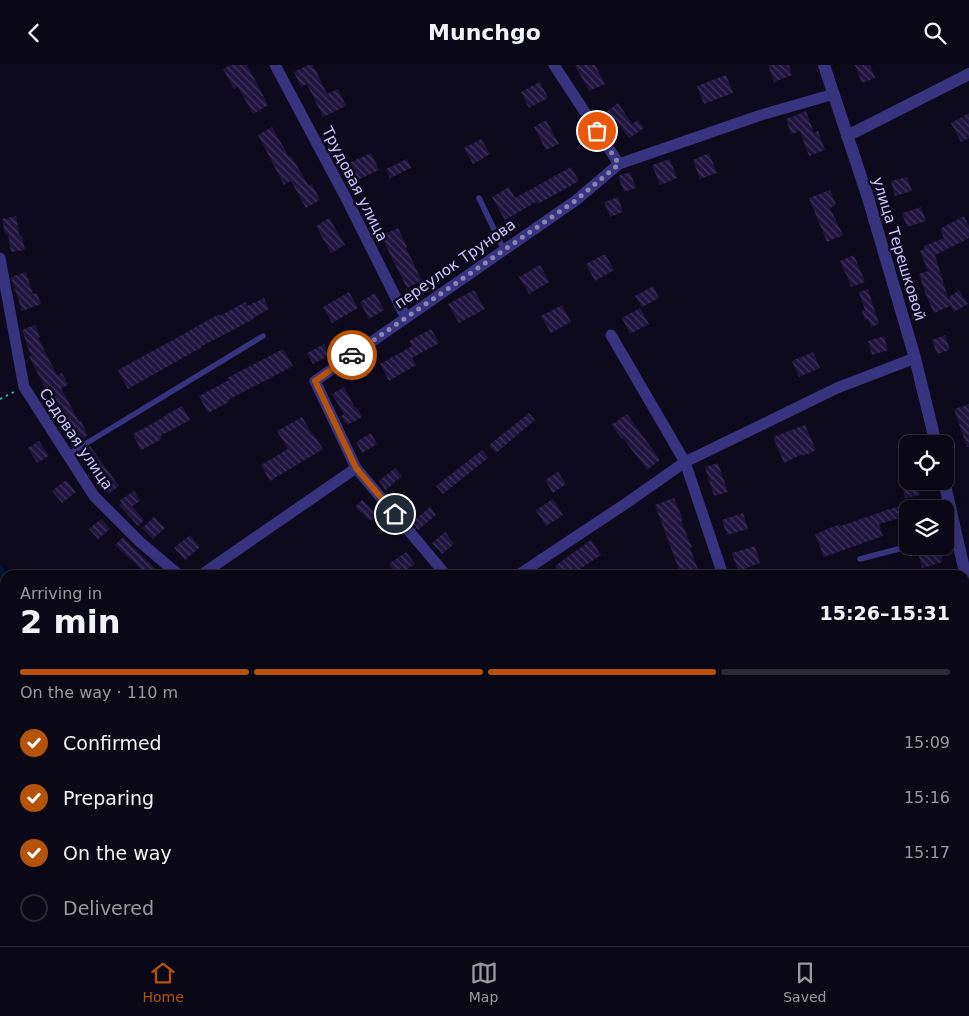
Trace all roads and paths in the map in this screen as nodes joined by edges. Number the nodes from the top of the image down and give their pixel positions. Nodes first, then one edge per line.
1 (275, 65) edge
2 (554, 65) edge
3 (824, 65) edge
4 (969, 74) edge
5 (834, 94) junction
6 (848, 136) junction
7 (619, 164) junction
8 (479, 198) dead end
9 (504, 250) junction
10 (0, 259) edge
11 (406, 318) junction
12 (611, 335) dead end
13 (263, 337) dead end
14 (915, 358) junction
15 (24, 387) junction
16 (0, 399) edge
17 (934, 435) edge
18 (67, 455) junction
19 (685, 462) junction
20 (356, 468) junction
21 (954, 538) edge
22 (899, 549) edge
23 (965, 551) edge
24 (860, 559) dead end
25 (173, 570) edge
26 (208, 570) edge
27 (442, 570) edge
28 (526, 570) edge
29 (721, 570) edge
30 (967, 570) edge

1 - 11 street, Трудовая улица
2 - 7 street
3 - 5 street, улица Терешковой
4 - 6 street
5 - 6 street, улица Терешковой
5 - 7 street, переулок Трунова
6 - 14 street, улица Терешковой
7 - 9 street, переулок Трунова
8 - 9 lane
9 - 11 street, переулок Трунова
10 - 15 street, Садовая улица
11 - 20 street, переулок Трунова
12 - 19 street
13 - 18 lane
14 - 17 street, улица Терешковой
14 - 19 street
15 - 16 path
15 - 18 street, Садовая улица
18 - 25 street, Садовая улица
19 - 28 street
19 - 29 street
20 - 26 street
20 - 27 street, переулок Трунова
21 - 23 street
22 - 24 lane
23 - 30 street

